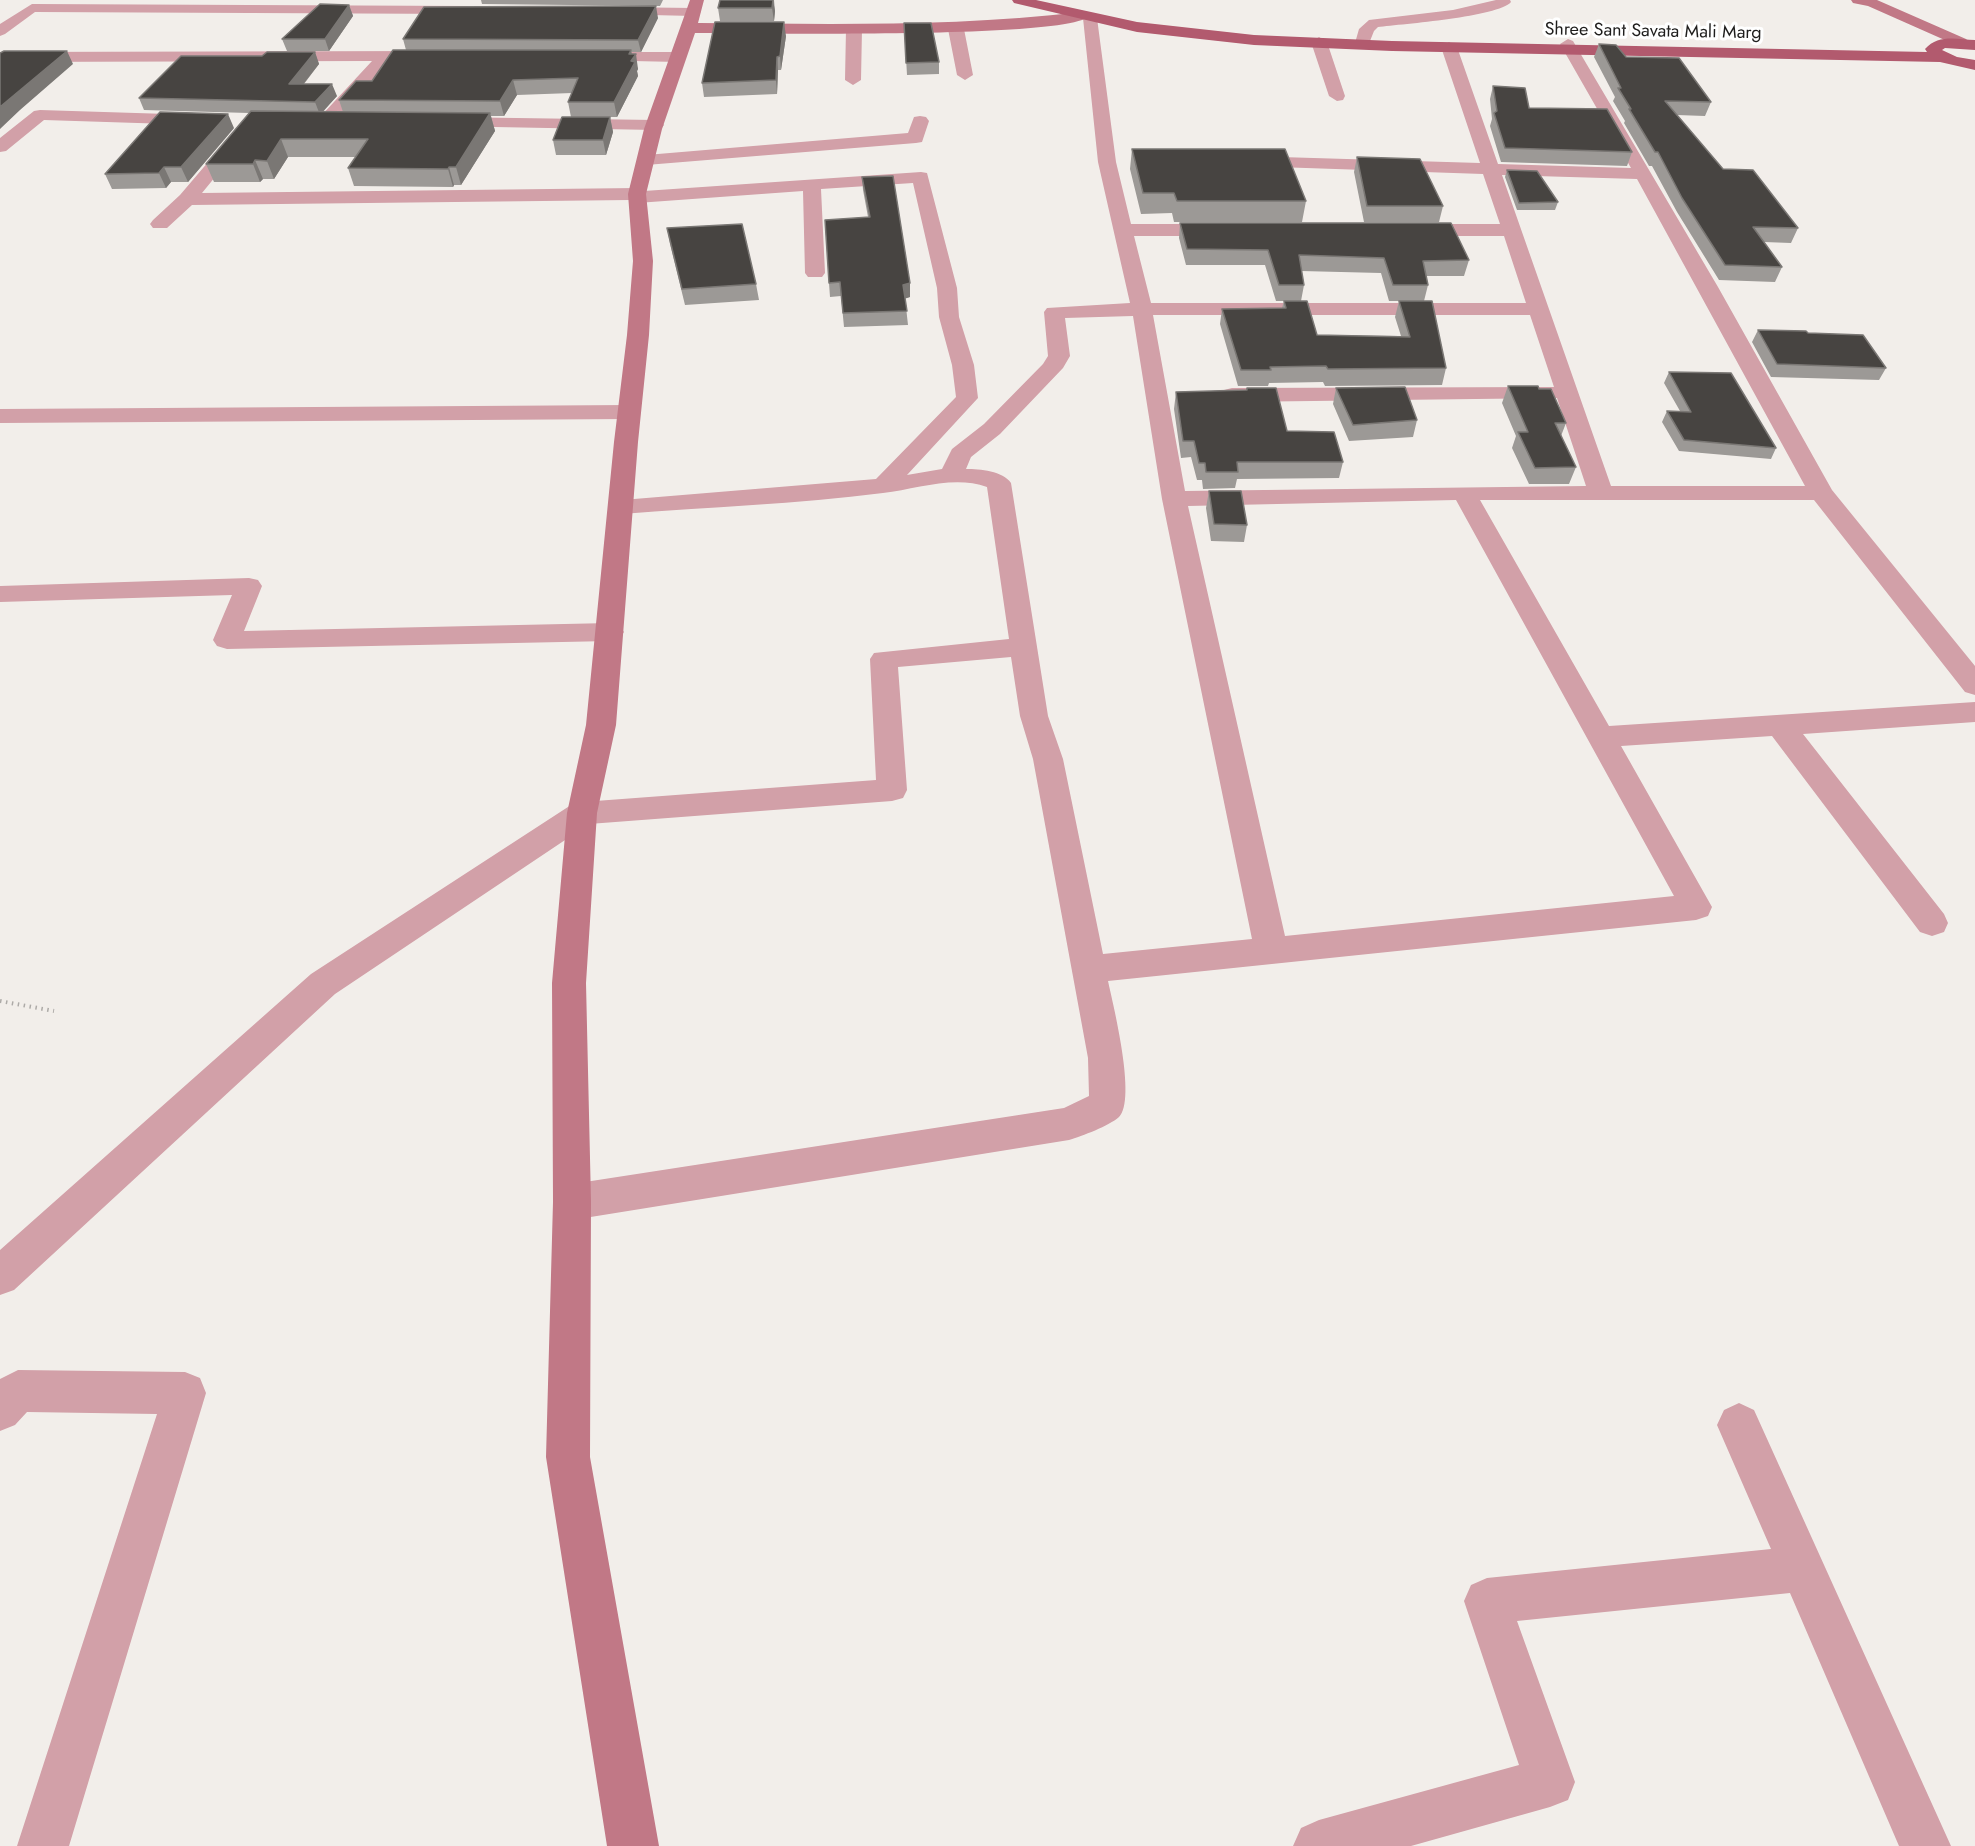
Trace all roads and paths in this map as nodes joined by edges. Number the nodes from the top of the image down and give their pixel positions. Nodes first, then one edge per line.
1 (1019, 0) edge
2 (1503, 0) edge
3 (1857, 0) edge
4 (38, 4) edge
5 (161, 4) edge
6 (273, 5) edge
7 (398, 5) edge
8 (485, 10) edge
9 (600, 11) edge
10 (1086, 17) junction
11 (382, 23) dead end
12 (689, 24) edge
13 (854, 29) junction
14 (956, 29) junction
15 (0, 31) edge
16 (368, 39) dead end
17 (1319, 42) junction
18 (1363, 43) junction
19 (1968, 44) edge
20 (1570, 46) junction
21 (1449, 47) junction
22 (1937, 51) junction
23 (354, 56) junction
24 (385, 56) junction
25 (454, 56) edge
26 (0, 57) edge
27 (572, 57) edge
28 (1975, 65) edge
29 (965, 75) dead end
30 (853, 80) dead end
31 (1337, 96) dead end
32 (40, 115) junction
33 (10, 116) edge
34 (219, 120) edge
35 (252, 121) edge
36 (305, 121) edge
37 (326, 121) junction
38 (349, 121) edge
39 (431, 122) edge
40 (920, 122) dead end
41 (655, 125) junction
42 (0, 147) edge
43 (646, 160) junction
44 (1231, 161) edge
45 (1490, 170) junction
46 (1644, 174) junction
47 (813, 185) junction
48 (637, 195) junction
49 (187, 199) junction
50 (160, 224) dead end
51 (1123, 230) junction
52 (1240, 230) edge
53 (1393, 230) edge
54 (1511, 230) junction
55 (814, 273) dead end
56 (1142, 309) junction
57 (1538, 309) junction
58 (1567, 393) junction
59 (1215, 396) edge
60 (630, 412) junction
61 (0, 416) edge
62 (951, 477) junction
63 (883, 486) junction
64 (1464, 493) junction
65 (1601, 493) junction
66 (1821, 494) junction
67 (1174, 499) junction
68 (622, 507) junction
69 (0, 594) edge
70 (610, 632) junction
71 (1022, 647) junction
72 (1975, 685) edge
73 (1975, 712) edge
74 (1780, 725) junction
75 (1601, 737) junction
76 (582, 813) junction
77 (1932, 922) dead end
78 (1271, 950) junction
79 (1089, 969) junction
80 (0, 1000) edge
81 (54, 1011) dead end
82 (572, 1202) junction
83 (0, 1276) edge
84 (0, 1410) edge
85 (1739, 1425) dead end
86 (1803, 1569) junction
87 (1408, 1834) edge
88 (43, 1846) edge
89 (633, 1846) edge
90 (1319, 1846) edge
91 (1925, 1846) edge

1 - 10 main road, Shree Sant Savata Mali Marg
2 - 18 street
3 - 19 street
3 - 22 street
4 - 5 street
4 - 15 street
5 - 6 street
6 - 7 street
7 - 8 street
7 - 11 street
9 - 12 street
10 - 14 street
10 - 17 main road, Shree Sant Savata Mali Marg
10 - 51 street
12 - 13 street
12 - 27 street
12 - 41 street
13 - 14 street
13 - 30 street
14 - 29 street
16 - 23 street
17 - 18 main road, Shree Sant Savata Mali Marg
17 - 31 street
18 - 20 main road, Shree Sant Savata Mali Marg
18 - 21 main road, Shree Sant Savata Mali Marg
19 - 22 main road, Shree Sant Savata Mali Marg
20 - 21 main road, Shree Sant Savata Mali Marg
20 - 22 main road, Shree Sant Savata Mali Marg
20 - 46 street
21 - 45 street
22 - 28 main road, Shree Sant Savata Mali Marg
23 - 24 street
23 - 26 street
24 - 25 street
24 - 37 street
32 - 33 street
32 - 34 street
32 - 42 street
35 - 49 street
36 - 37 street
37 - 38 street
39 - 41 street
40 - 43 street
41 - 43 street
43 - 48 street
44 - 45 street
45 - 46 street
45 - 54 street
46 - 66 street
47 - 48 street
47 - 55 street
47 - 63 street
48 - 49 street
48 - 60 street
49 - 50 street
51 - 52 street
51 - 56 street
53 - 54 street
54 - 57 street
56 - 57 street
56 - 62 street
56 - 67 street
57 - 58 street
58 - 59 street
58 - 65 street
60 - 61 street
60 - 68 street
62 - 63 street
62 - 71 street
63 - 68 street
64 - 65 street
64 - 67 street
64 - 75 street
65 - 66 street
66 - 72 street
67 - 78 street
68 - 70 street
69 - 70 street
70 - 76 street
71 - 76 street
71 - 79 street
73 - 74 street
74 - 75 street
74 - 77 street
75 - 78 street
76 - 82 street
76 - 83 street
78 - 79 street
79 - 82 street
80 - 81 path
82 - 89 street
84 - 88 street
85 - 86 street
86 - 87 street
86 - 91 street
87 - 90 street

